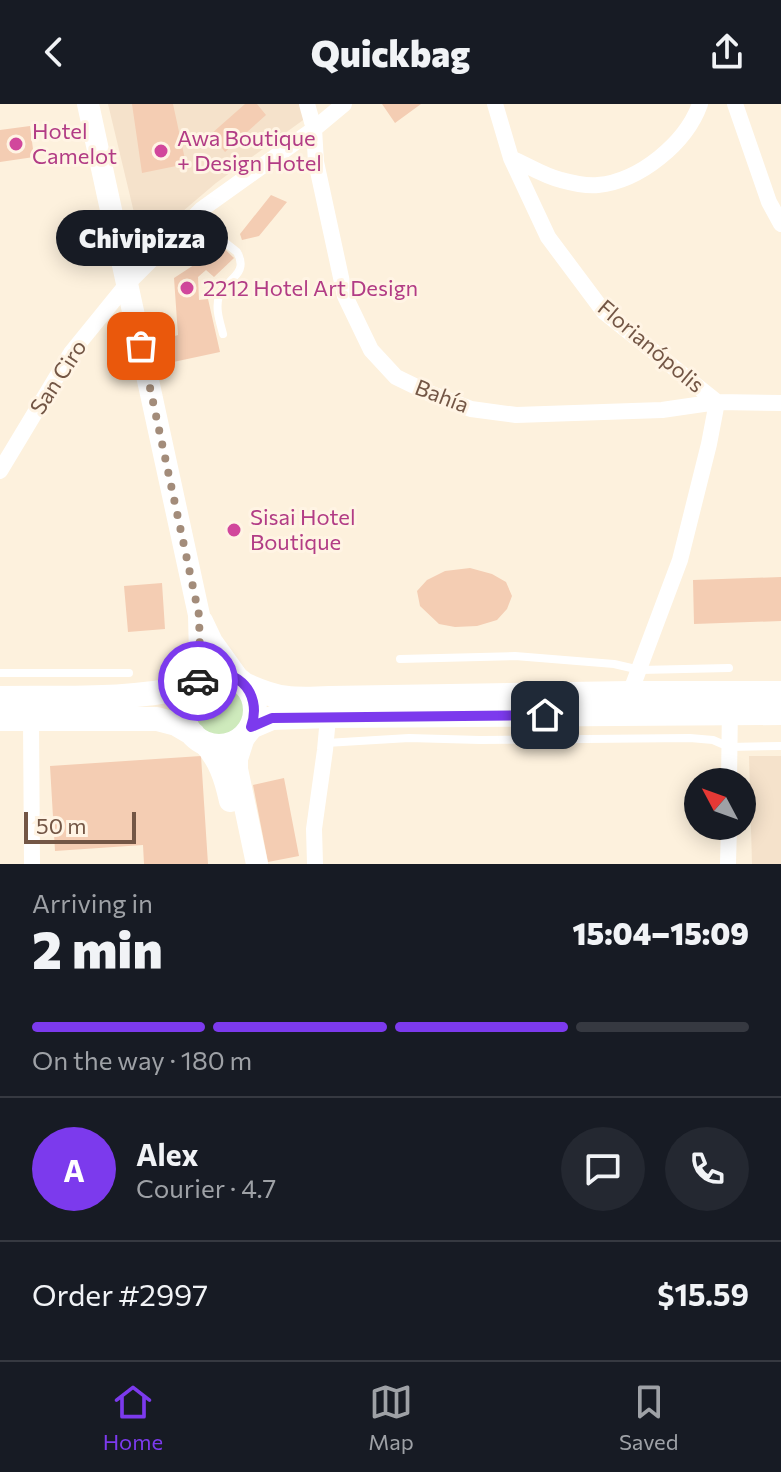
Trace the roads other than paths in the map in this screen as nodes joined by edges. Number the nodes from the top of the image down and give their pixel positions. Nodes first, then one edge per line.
1 (88, 104) edge
2 (307, 104) edge
3 (344, 104) edge
4 (495, 104) edge
5 (700, 104) edge
6 (735, 104) edge
7 (314, 129) junction
8 (511, 158) junction
9 (193, 217) junction
10 (781, 224) edge
11 (127, 284) junction
12 (223, 334) dead end
13 (717, 402) junction
14 (781, 403) edge
15 (0, 471) edge
16 (199, 615) junction
17 (400, 659) dead end
18 (729, 668) dead end
19 (640, 670) junction
20 (0, 673) edge
21 (129, 673) dead end
22 (242, 682) junction
23 (194, 684) junction
24 (630, 693) junction
25 (781, 693) edge
26 (0, 698) edge
27 (730, 705) junction
28 (329, 707) junction
29 (781, 713) edge
30 (0, 719) edge
31 (31, 719) junction
32 (248, 730) junction
33 (198, 738) junction
34 (326, 743) junction
35 (781, 746) edge
36 (729, 747) junction
37 (729, 768) edge
38 (729, 840) edge
39 (249, 857) edge
40 (32, 864) edge
41 (315, 864) edge
42 (728, 864) edge

1 - 11 street
2 - 7 street, Bahía
3 - 7 street, San Ciro
4 - 8 street, Florianópolis
5 - 8 street
6 - 10 street
7 - 9 street, San Ciro
7 - 13 street, Bahía
8 - 13 street, Florianópolis
9 - 11 street, San Ciro
9 - 12 lane
11 - 15 street, San Ciro
11 - 16 street
13 - 14 street, Bahía
13 - 19 street, Florianópolis
16 - 22 street
16 - 23 street
17 - 19 lane
18 - 19 lane
19 - 24 street, Florianópolis
20 - 21 lane
22 - 23 main road
22 - 28 main road
22 - 32 main road
23 - 26 main road
23 - 33 main road
24 - 27 main road
24 - 28 main road
25 - 27 main road
27 - 28 main road
27 - 29 main road
27 - 36 street
28 - 32 main road
28 - 34 street
30 - 31 main road
31 - 33 main road
31 - 40 street
32 - 33 main road
32 - 39 street
33 - 39 street
34 - 36 lane
34 - 41 street
35 - 36 lane
36 - 37 street
38 - 42 street

